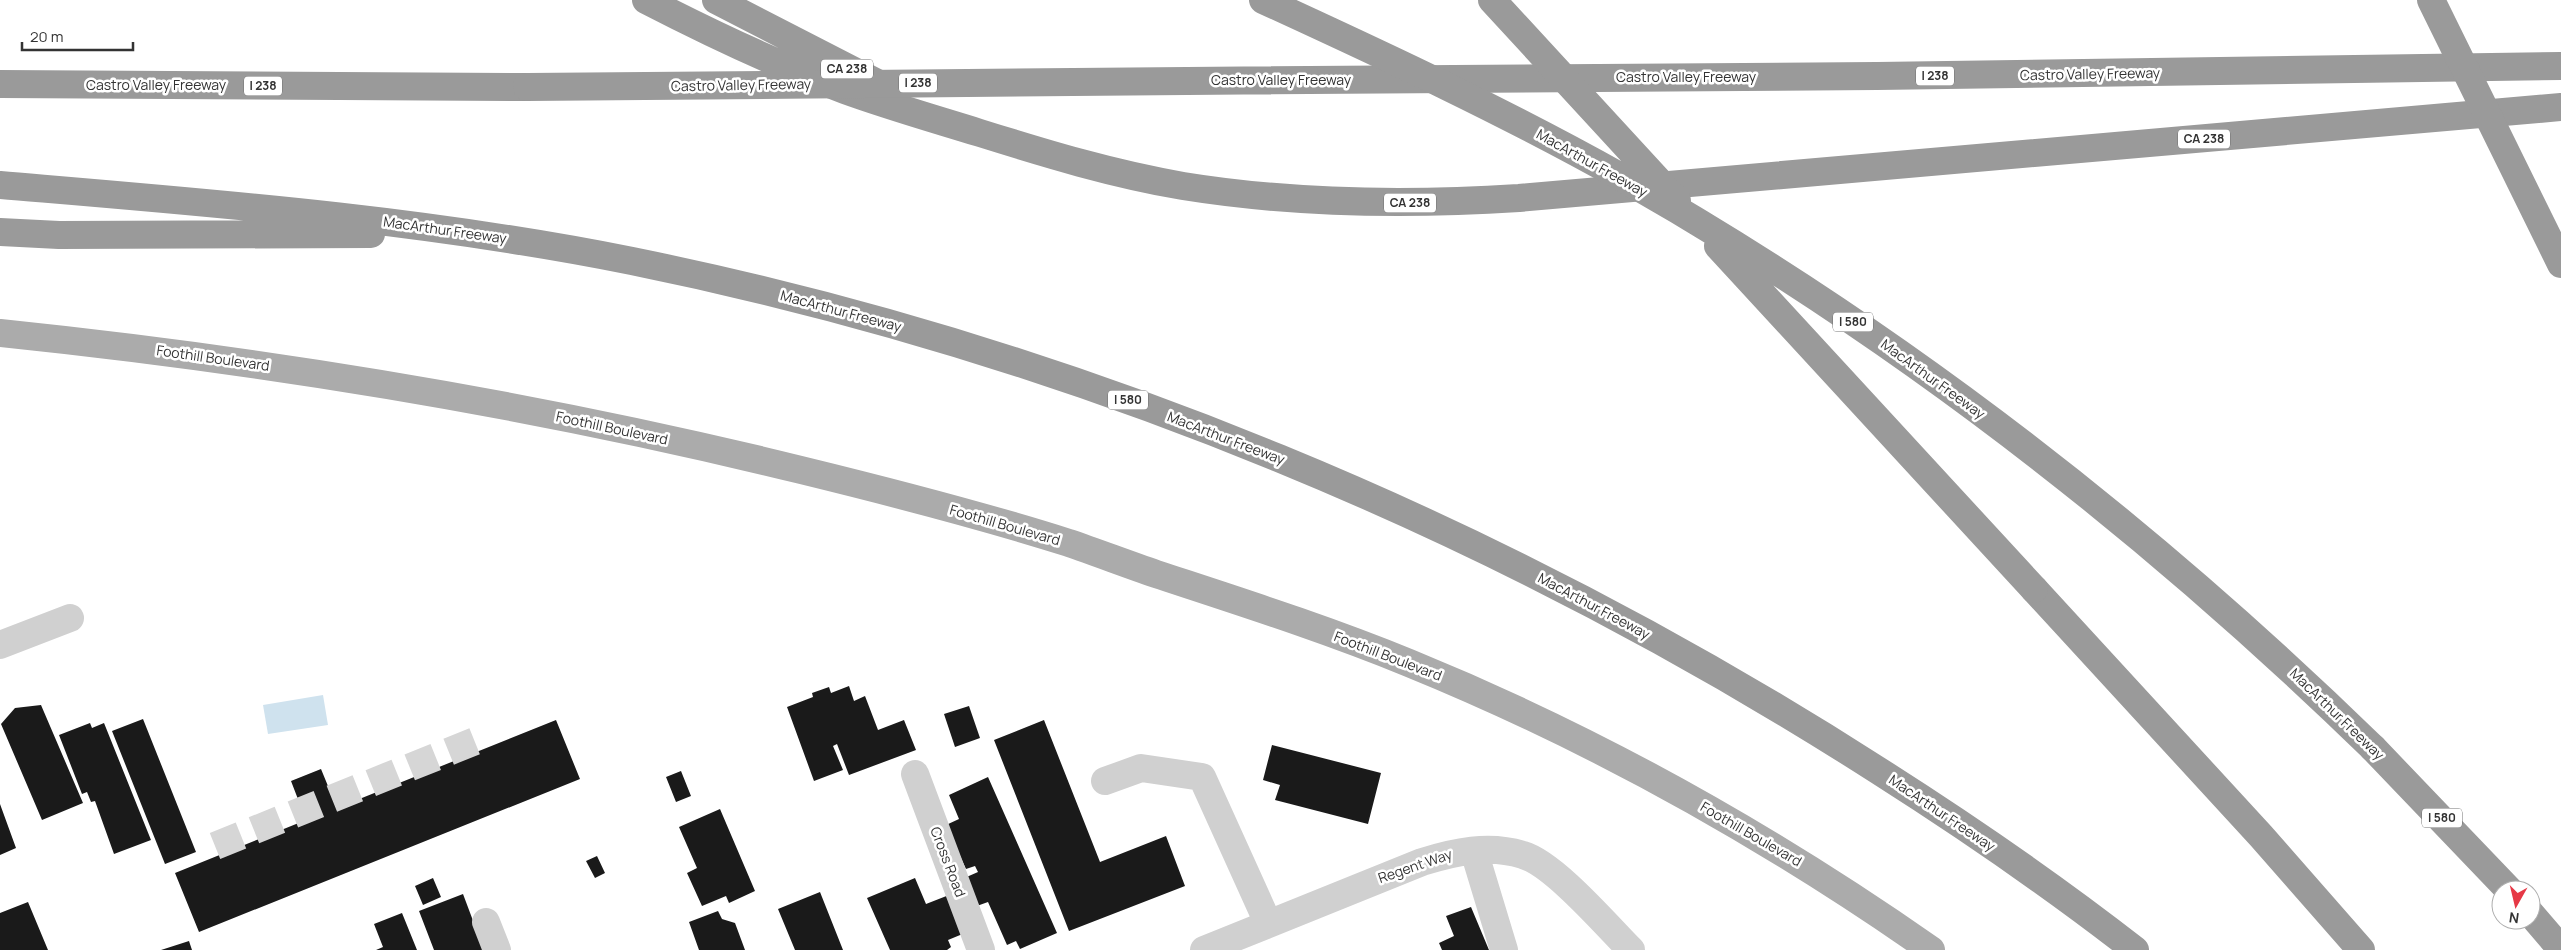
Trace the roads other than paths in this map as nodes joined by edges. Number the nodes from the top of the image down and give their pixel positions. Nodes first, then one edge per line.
1 (646, 0) edge
2 (716, 0) edge
3 (1264, 0) edge
4 (1492, 0) edge
5 (2431, 0) edge
6 (2561, 66) edge
7 (0, 84) edge
8 (2561, 107) edge
9 (981, 134) junction
10 (0, 185) edge
11 (0, 232) edge
12 (475, 234) junction
13 (2561, 264) edge
14 (0, 332) edge
15 (70, 618) dead end
16 (0, 646) edge
17 (915, 774) dead end
18 (1105, 781) dead end
19 (1474, 851) junction
20 (2499, 880) edge
21 (486, 922) dead end
22 (1268, 923) junction
23 (2541, 926) edge
24 (2561, 949) edge
25 (497, 950) edge
26 (981, 950) edge
27 (1204, 950) edge
28 (1504, 950) edge
29 (1631, 950) edge
30 (1931, 950) edge
31 (2135, 950) edge
32 (2361, 950) edge

1 - 9 highway
2 - 9 highway, CA 238
3 - 20 highway, MacArthur Freeway / I 580, bridge
4 - 32 highway, bridge
5 - 13 highway, bridge
6 - 7 highway, Castro Valley Freeway / I 238, bridge
8 - 9 highway, CA 238
10 - 12 highway, MacArthur Freeway / I 580
11 - 12 highway
12 - 31 highway, MacArthur Freeway / I 580
14 - 30 main road, Foothill Boulevard
15 - 16 street
17 - 26 street, Cross Road
18 - 22 street
19 - 22 street, Regent Way
19 - 28 street
19 - 29 street, Regent Way
21 - 25 street
22 - 27 street, Regent Way
23 - 24 highway

